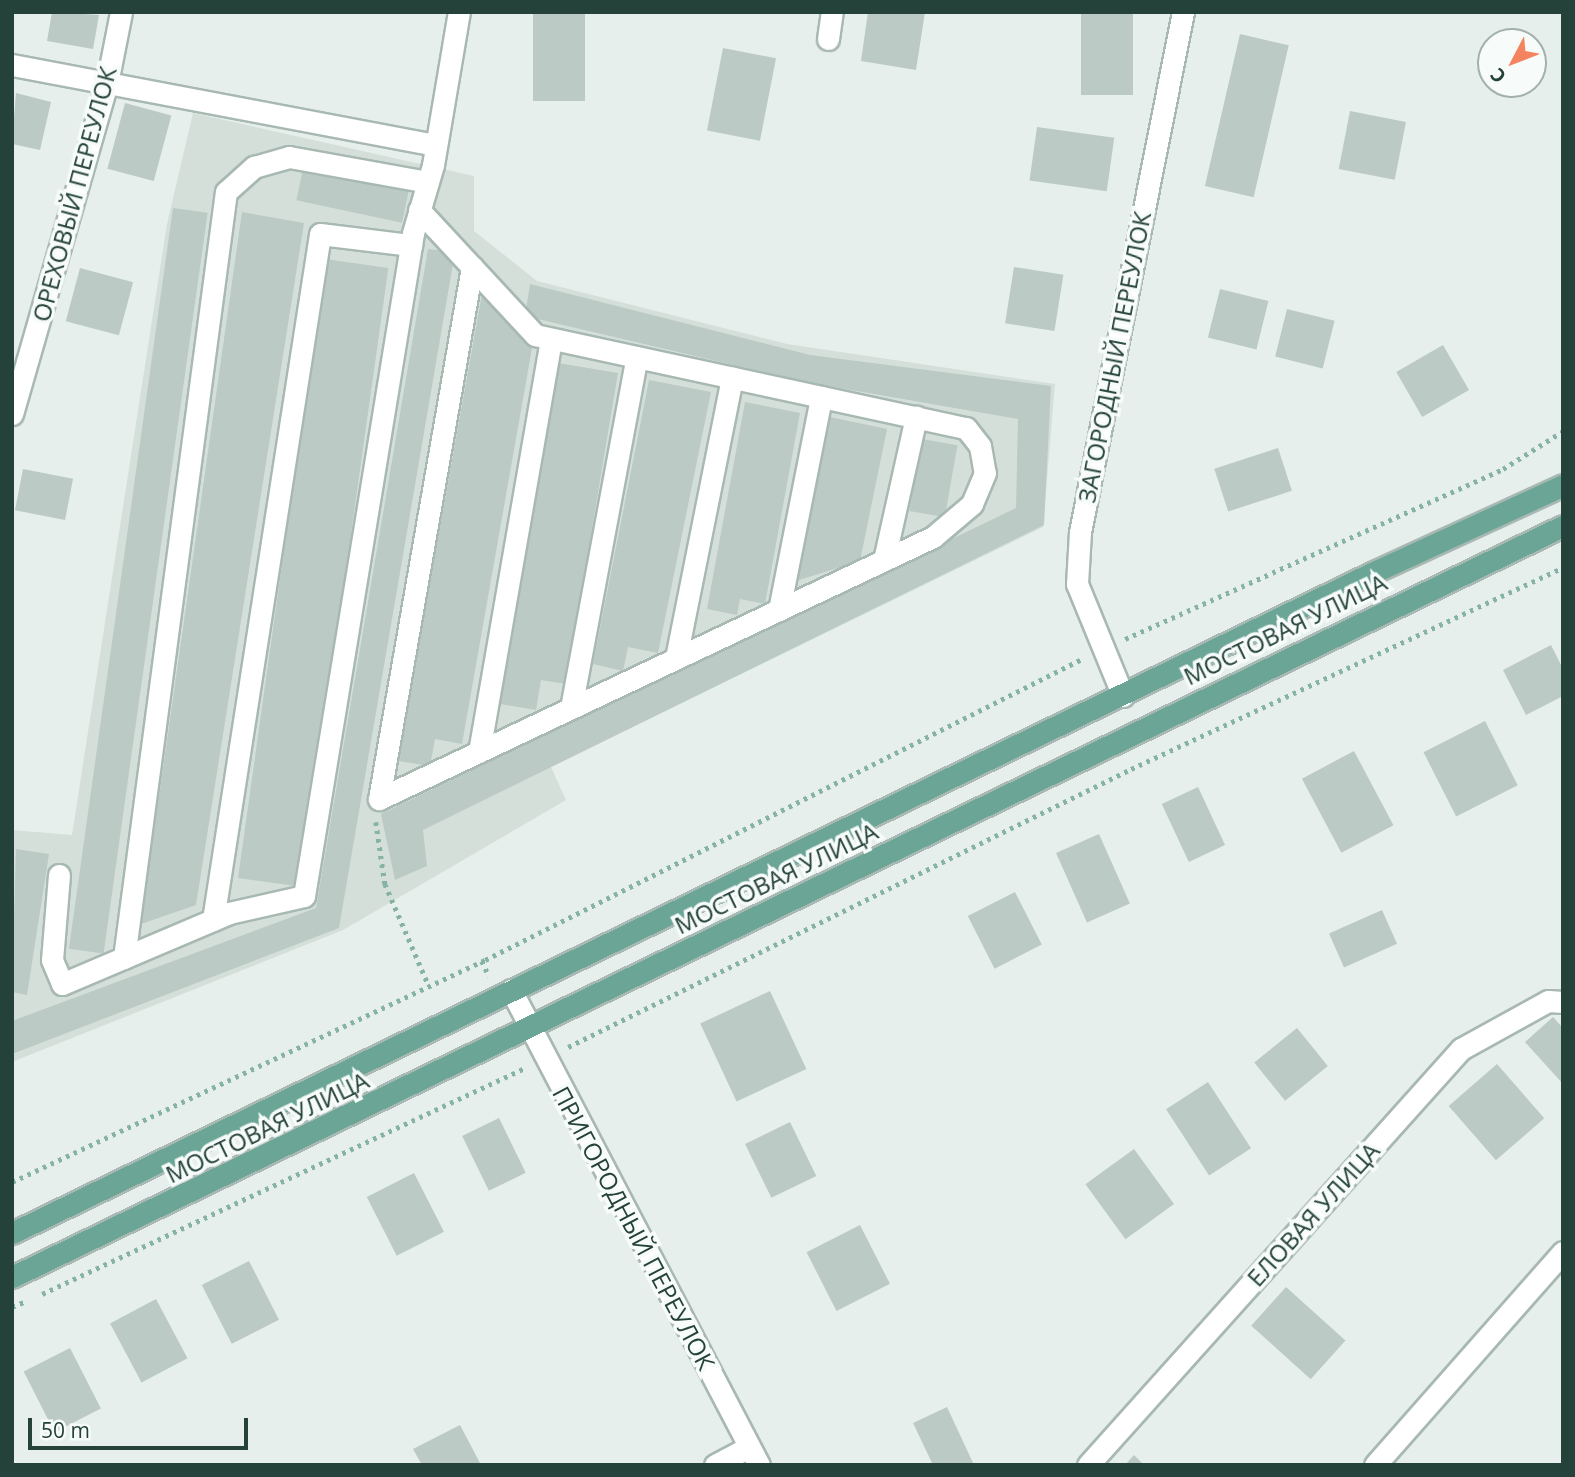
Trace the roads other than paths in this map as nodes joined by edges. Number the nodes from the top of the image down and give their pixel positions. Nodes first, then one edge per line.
1 (121, 12) edge
2 (459, 12) edge
3 (832, 12) edge
4 (1183, 12) edge
5 (828, 39) dead end
6 (12, 65) edge
7 (107, 83) junction
8 (436, 145) junction
9 (428, 182) junction
10 (419, 210) junction
11 (411, 244) junction
12 (472, 267) junction
13 (551, 339) junction
14 (638, 357) junction
15 (733, 378) junction
16 (821, 397) junction
17 (12, 414) edge
18 (916, 417) junction
19 (1563, 485) edge
20 (1563, 526) edge
21 (884, 560) junction
22 (779, 610) junction
23 (676, 658) junction
24 (1123, 696) junction
25 (571, 708) junction
26 (479, 752) junction
27 (60, 875) dead end
28 (213, 920) junction
29 (124, 958) junction
30 (512, 990) junction
31 (1563, 1002) edge
32 (530, 1028) junction
33 (12, 1233) edge
34 (1563, 1252) edge
35 (12, 1277) edge
36 (754, 1456) edge
37 (715, 1465) edge
38 (1088, 1465) edge
39 (1375, 1465) edge

1 - 7 street, ОРЕХОВЫЙ ПЕРЕУЛОК
2 - 8 street
3 - 5 street
4 - 24 street, ЗАГОРОДНЫЙ ПЕРЕУЛОК
6 - 7 street
7 - 8 street
7 - 17 street, ОРЕХОВЫЙ ПЕРЕУЛОК
8 - 9 street
9 - 10 street
9 - 29 street
10 - 11 street
10 - 12 street
11 - 28 street
11 - 28 street
12 - 13 street
12 - 26 street
13 - 14 street
13 - 26 street
14 - 15 street
14 - 25 street
15 - 16 street
15 - 23 street
16 - 18 street
16 - 22 street
18 - 21 street
18 - 21 street
19 - 24 main road, МОСТОВАЯ УЛИЦА
20 - 32 main road, МОСТОВАЯ УЛИЦА
21 - 22 street
22 - 23 street
23 - 25 street
24 - 30 main road, МОСТОВАЯ УЛИЦА
25 - 26 street
27 - 29 street
28 - 29 street
30 - 32 street, ПРИГОРОДНЫЙ ПЕРЕУЛОК
30 - 33 main road, МОСТОВАЯ УЛИЦА
31 - 38 street, ЕЛОВАЯ УЛИЦА
32 - 35 main road, МОСТОВАЯ УЛИЦА
32 - 36 street, ПРИГОРОДНЫЙ ПЕРЕУЛОК
34 - 39 street
36 - 37 street

